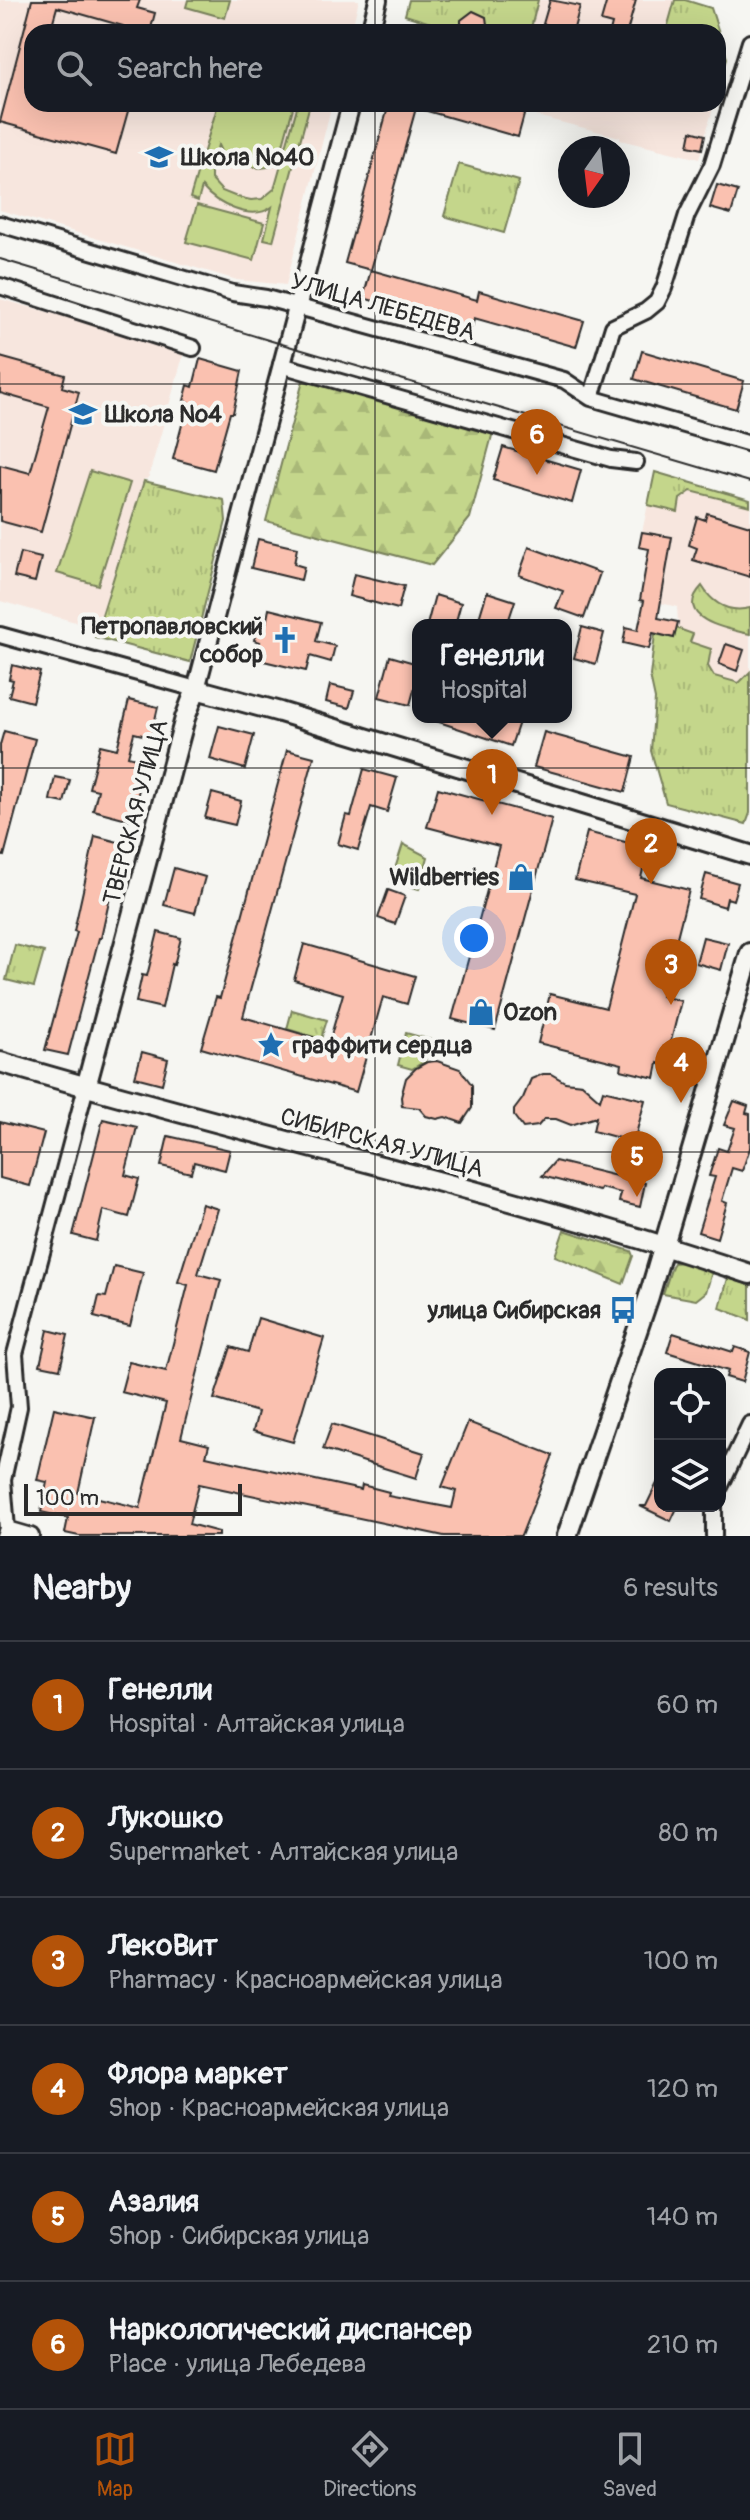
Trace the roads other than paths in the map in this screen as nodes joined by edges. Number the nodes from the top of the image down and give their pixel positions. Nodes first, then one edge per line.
1 (378, 0) edge
2 (372, 24) edge
3 (750, 42) edge
4 (349, 112) edge
5 (0, 224) edge
6 (0, 286) edge
7 (297, 306) junction
8 (193, 348) dead end
9 (281, 365) junction
10 (591, 398) junction
11 (750, 444) edge
12 (636, 462) dead end
13 (0, 635) edge
14 (196, 689) junction
15 (750, 855) edge
16 (750, 953) edge
17 (0, 1062) edge
18 (86, 1087) junction
19 (664, 1246) junction
20 (750, 1274) edge
21 (750, 1424) edge
22 (726, 1474) edge
23 (714, 1512) edge
24 (5, 1532) edge
25 (31, 1536) edge
26 (567, 1536) edge
27 (714, 1536) edge

1 - 2 street
3 - 10 street
4 - 7 street, ТВЕРСКАЯ УЛИЦА
5 - 7 street, УЛИЦА ЛЕБЕДЕВА
6 - 8 street
7 - 9 street, ТВЕРСКАЯ УЛИЦА
7 - 10 street, УЛИЦА ЛЕБЕДЕВА
9 - 12 street
9 - 14 street, ТВЕРСКАЯ УЛИЦА
10 - 11 street, УЛИЦА ЛЕБЕДЕВА
13 - 14 street
14 - 15 main road
14 - 18 main road, ТВЕРСКАЯ УЛИЦА
16 - 19 main road
17 - 18 main road, СИБИРСКАЯ УЛИЦА
18 - 19 main road, СИБИРСКАЯ УЛИЦА
18 - 24 street, ТВЕРСКАЯ УЛИЦА
19 - 20 main road, СИБИРСКАЯ УЛИЦА
19 - 26 main road
21 - 22 street
23 - 27 street
24 - 25 street

